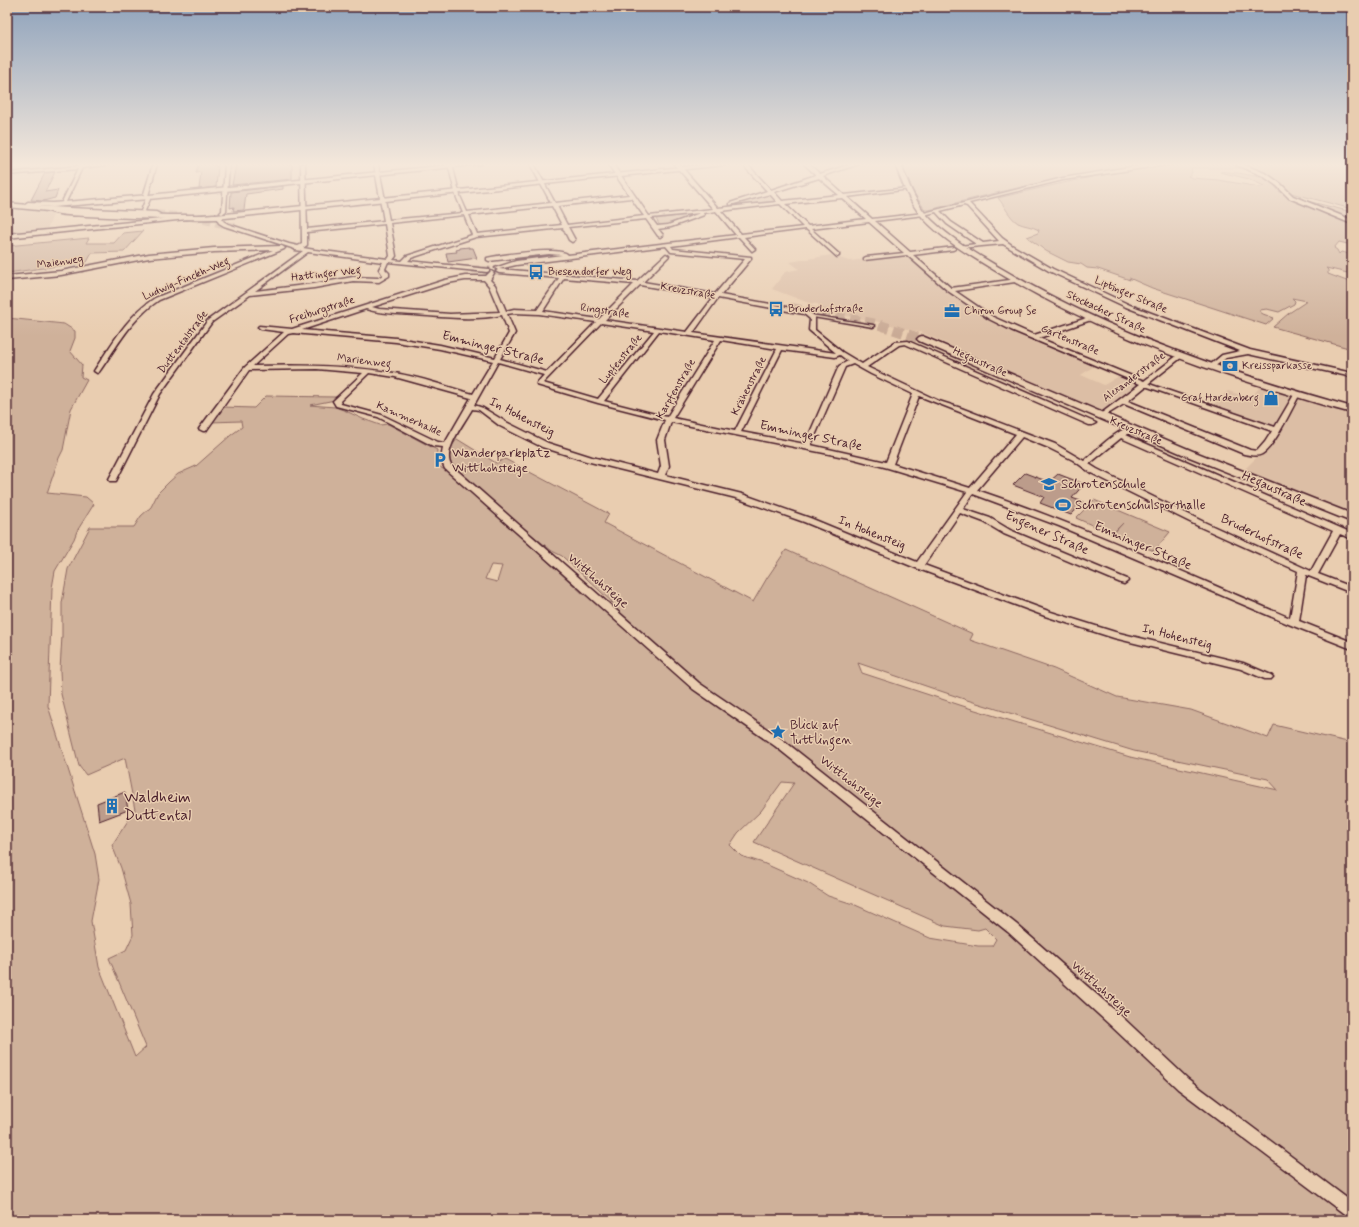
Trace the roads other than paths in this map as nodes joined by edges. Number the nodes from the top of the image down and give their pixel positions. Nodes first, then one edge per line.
1 (150, 221) tunnel mouth
2 (221, 221) edge
3 (304, 221) edge
4 (402, 221) edge
5 (468, 221) edge
6 (563, 221) edge
7 (609, 221) edge
8 (651, 221) edge
9 (684, 221) edge
10 (726, 221) edge
11 (800, 221) edge
12 (868, 221) edge
13 (870, 221) edge
14 (932, 221) edge
15 (947, 221) edge
16 (984, 221) edge
17 (387, 223) junction
18 (565, 226) junction
19 (656, 228) junction
20 (807, 228) junction
21 (304, 231) junction
22 (660, 235) dead end
23 (740, 235) junction
24 (7, 236) edge
25 (475, 236) junction
26 (1004, 242) junction
27 (667, 244) junction
28 (982, 245) junction
29 (285, 247) junction
30 (576, 247) junction
31 (962, 247) junction
32 (298, 248) junction
33 (953, 248) joint
34 (752, 249) dead end
35 (306, 251) junction
36 (908, 253) junction
37 (837, 255) dead end
38 (573, 256) junction
39 (666, 256) dead end
40 (489, 259) dead end
41 (866, 259) dead end
42 (388, 261) junction
43 (403, 263) junction
44 (499, 270) junction
45 (489, 274) junction
46 (564, 276) junction
47 (7, 278) edge
48 (1015, 280) junction
49 (639, 283) junction
50 (950, 290) junction
51 (248, 293) junction
52 (717, 296) junction
53 (365, 307) junction
54 (539, 312) junction
55 (503, 313) junction
56 (813, 316) junction
57 (1090, 319) junction
58 (600, 321) junction
59 (874, 326) dead end
60 (261, 327) dead end
61 (658, 330) junction
62 (289, 332) junction
63 (689, 334) junction
64 (1034, 337) junction
65 (719, 338) junction
66 (922, 339) tunnel mouth
67 (780, 348) junction
68 (1248, 352) junction
69 (840, 353) junction
70 (1180, 356) junction
71 (496, 359) junction
72 (853, 361) junction
73 (862, 366) junction
74 (1212, 366) junction
75 (247, 368) junction
76 (368, 371) junction
77 (96, 372) dead end
78 (547, 374) junction
79 (1352, 375) edge
80 (1144, 383) junction
81 (918, 392) junction
82 (1297, 394) junction
83 (475, 397) junction
84 (1123, 401) junction
85 (600, 402) junction
86 (471, 406) junction
87 (1352, 410) edge
88 (1101, 416) junction
89 (669, 419) junction
90 (1092, 423) dead end
91 (203, 429) dead end
92 (1131, 429) junction
93 (1277, 430) junction
94 (737, 433) junction
95 (1021, 433) junction
96 (1121, 435) junction
97 (447, 446) junction
98 (807, 447) junction
99 (1085, 464) junction
100 (889, 465) junction
101 (661, 476) junction
102 (113, 479) dead end
103 (972, 491) junction
104 (958, 510) junction
105 (1352, 518) edge
106 (1338, 530) junction
107 (1352, 536) edge
108 (919, 566) junction
109 (1302, 570) junction
110 (1313, 574) junction
111 (1124, 581) dead end
112 (1352, 590) edge
113 (1294, 623) junction
114 (1352, 646) edge
115 (1268, 677) dead end
116 (1352, 1212) edge

1 - 24 street
2 - 29 street
3 - 21 street
4 - 17 street
5 - 25 street
6 - 18 street
7 - 18 street
8 - 19 street
9 - 19 street
10 - 23 street
11 - 20 street
12 - 20 street
13 - 36 street, Gartenstraße
14 - 31 street, Stockacher Straße
15 - 28 street
16 - 26 street, Liptinger Straße
17 - 21 street
17 - 42 street
18 - 25 street
18 - 30 street
19 - 22 street
20 - 23 street
20 - 37 street
21 - 32 street
23 - 27 street
23 - 34 street
25 - 43 street
26 - 28 street
26 - 68 street, Liptinger Straße
27 - 30 street
27 - 52 street
28 - 31 street
29 - 32 street
29 - 47 street, Maienweg
29 - 77 street, Ludwig-Finckh-Weg
30 - 38 street
31 - 33 street
31 - 48 street, Stockacher Straße
32 - 35 street
33 - 36 street
35 - 42 street
35 - 51 street, Duttentalstraße
36 - 41 street
36 - 50 street, Gartenstraße
38 - 40 street
38 - 44 street
39 - 49 street
42 - 43 street
42 - 51 street, Hattinger Weg
43 - 45 street
44 - 45 street
44 - 46 street, Kreuzstraße
45 - 53 street, Freiburgstraße
45 - 55 street, Witthohsteige
46 - 49 street, Kreuzstraße
46 - 54 street
48 - 50 street
48 - 57 street, Stockacher Straße
49 - 52 street, Kreuzstraße
49 - 58 street
50 - 64 street, Gartenstraße
51 - 102 street, Duttentalstraße
52 - 56 street, Kreuzstraße
52 - 63 street
53 - 55 street, Ringstraße
53 - 62 street, Freiburgstraße
54 - 55 street, Ringstraße
54 - 58 street, Ringstraße
55 - 71 street, Witthohsteige
56 - 59 street, Kreuzstraße
56 - 69 street, Bruderhofstraße
57 - 64 street
57 - 70 street, Stockacher Straße
58 - 61 street, Ringstraße
58 - 78 street
60 - 62 street, Emminger Straße
61 - 63 street, Ringstraße
61 - 85 street, Lupfenstraße
62 - 71 street, Emminger Straße
62 - 75 street, Freiburgstraße
63 - 65 street, Ringstraße
64 - 80 street, Gartenstraße
65 - 67 street, Ringstraße
65 - 89 street, Karpfenstraße
66 - 88 main road, Kreuzstraße
67 - 69 street, Ringstraße
67 - 94 street, Krähenstraße
68 - 74 street
68 - 79 street, Liptinger Straße
69 - 72 street, Bruderhofstraße
70 - 74 street, Stockacher Straße
70 - 80 street, Alexanderstraße
71 - 78 street, Emminger Straße
71 - 83 street, Witthohsteige
72 - 73 street, Bruderhofstraße
72 - 98 street
73 - 81 street, Bruderhofstraße
73 - 90 street, Hegaustraße
74 - 82 street, Stockacher Straße
75 - 76 street, Marienweg
75 - 91 street, Freiburgstraße
76 - 83 street, Marienweg
76 - 97 street, Kammerhalde
78 - 85 street, Emminger Straße
80 - 84 street, Alexanderstraße
80 - 93 street, Gartenstraße
81 - 95 street, Bruderhofstraße
81 - 100 street
82 - 87 street, Stockacher Straße
82 - 93 street
83 - 86 street, Witthohsteige
84 - 88 street, Alexanderstraße
84 - 93 street
85 - 89 street, Emminger Straße
86 - 97 street, Witthohsteige
86 - 101 street, In Hohensteig
88 - 92 main road, Kreuzstraße
89 - 94 street, Emminger Straße
89 - 101 street, Karpfenstraße
92 - 96 street
92 - 105 main road, Kreuzstraße
94 - 98 street, Emminger Straße
95 - 99 street, Bruderhofstraße
95 - 103 street
96 - 99 street
96 - 106 street, Hegaustraße
97 - 116 street, Witthohsteige
98 - 100 street, Emminger Straße
99 - 109 street, Bruderhofstraße
100 - 103 street, Emminger Straße
101 - 108 street, In Hohensteig
103 - 104 street
103 - 113 street, Emminger Straße
104 - 108 street
104 - 111 street, Engener Straße
106 - 107 street, Hegaustraße
106 - 110 street
108 - 115 street, In Hohensteig
109 - 110 street, Bruderhofstraße
109 - 113 street
110 - 112 street, Bruderhofstraße
113 - 114 street, Emminger Straße

